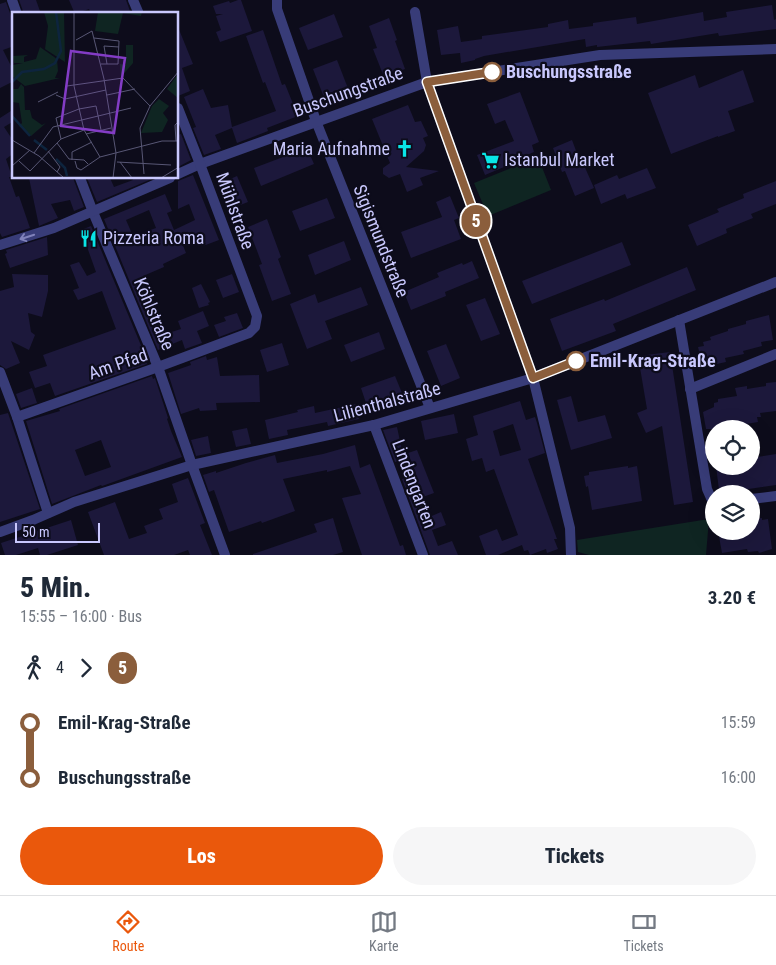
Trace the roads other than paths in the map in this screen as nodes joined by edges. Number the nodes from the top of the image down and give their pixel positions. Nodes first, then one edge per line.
1 (12, 0) edge
2 (133, 0) edge
3 (277, 0) edge
4 (16, 12) edge
5 (138, 12) edge
6 (414, 12) dead end
7 (776, 49) edge
8 (427, 82) junction
9 (179, 111) edge
10 (316, 121) junction
11 (200, 164) junction
12 (179, 174) edge
13 (80, 179) edge
14 (168, 179) edge
15 (93, 212) junction
16 (0, 245) edge
17 (776, 282) edge
18 (680, 320) junction
19 (255, 327) joint
20 (776, 354) edge
21 (158, 367) junction
22 (0, 372) edge
23 (533, 378) junction
24 (690, 388) junction
25 (430, 408) junction
26 (17, 417) junction
27 (374, 425) junction
28 (192, 465) junction
29 (706, 485) edge
30 (776, 496) edge
31 (760, 499) edge
32 (48, 513) junction
33 (0, 532) edge
34 (225, 555) edge
35 (423, 555) edge
36 (571, 555) edge

1 - 4 street
2 - 5 street
3 - 10 street, Sigismundstraße
6 - 8 street
7 - 8 street, Buschungstraße
8 - 10 street, Buschungstraße
8 - 23 street
9 - 11 street, Mühlstraße
10 - 11 street, Buschungstraße
10 - 25 street, Sigismundstraße
11 - 12 street, Buschungstraße
11 - 19 street, Mühlstraße
13 - 15 street, Köhlstraße
14 - 15 street
15 -> 16 street
15 - 21 street, Köhlstraße
17 - 18 street, Lilienthalstraße
18 - 23 street, Lilienthalstraße
18 - 24 street
19 - 21 street, Am Pfad
20 - 24 street
21 - 26 street, Am Pfad
21 - 28 street, Köhlstraße
22 - 26 street
23 - 25 street, Lilienthalstraße
23 - 36 street
24 - 29 street
25 - 27 street, Lilienthalstraße
26 - 32 street
27 - 28 street, Lilienthalstraße
27 - 35 street, Lindengarten
28 - 32 street, Lilienthalstraße
28 - 34 street, Köhlstraße
30 - 31 street
32 - 33 street, Lilienthalstraße

